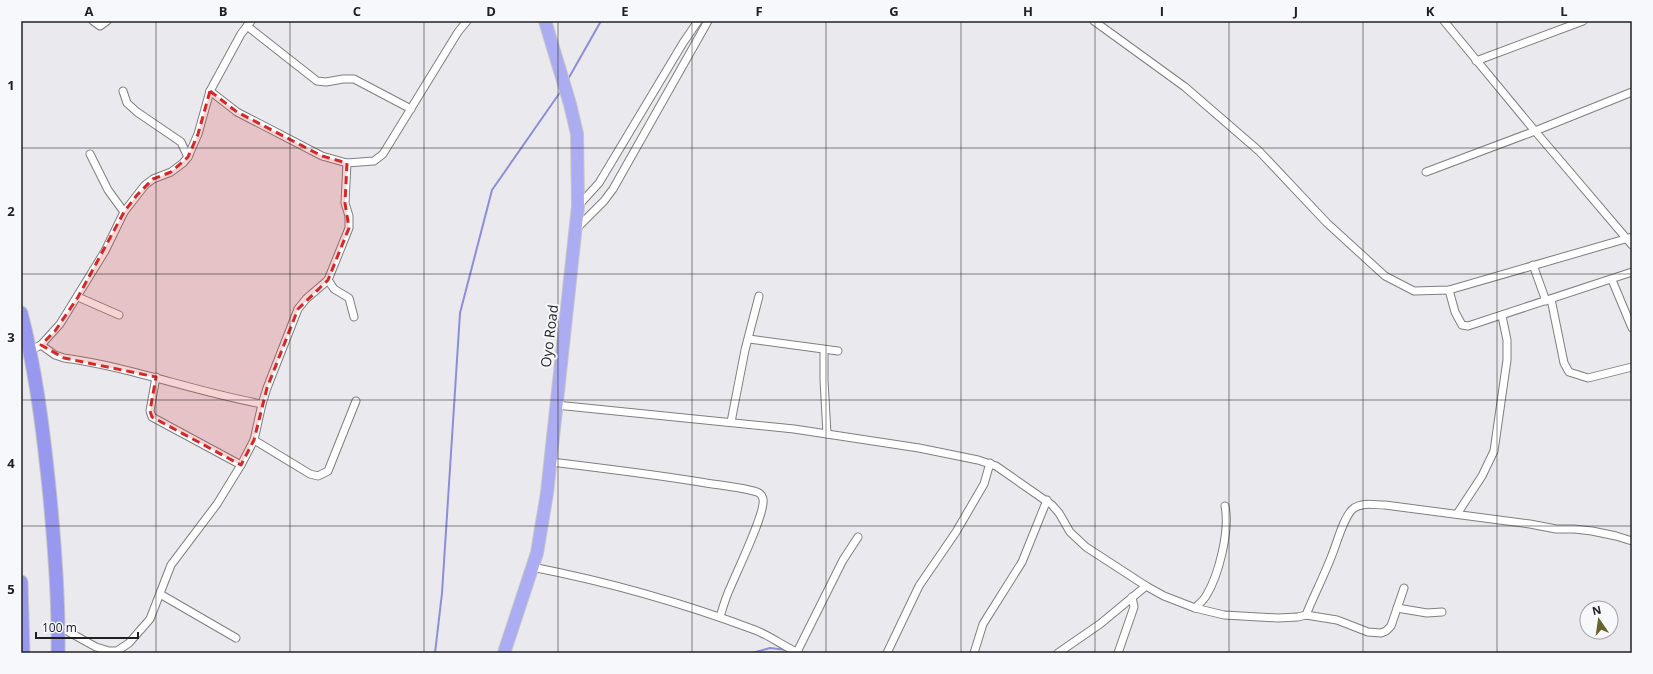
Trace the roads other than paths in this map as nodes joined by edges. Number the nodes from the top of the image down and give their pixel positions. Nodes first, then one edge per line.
1 (93, 21) edge
2 (107, 21) edge
3 (467, 21) edge
4 (545, 21) edge
5 (698, 21) edge
6 (708, 21) edge
7 (1094, 21) edge
8 (1444, 21) edge
9 (1583, 21) edge
10 (249, 24) edge
11 (1476, 61) junction
12 (123, 91) dead end
13 (210, 91) junction
14 (1632, 92) edge
15 (411, 109) junction
16 (1535, 131) junction
17 (90, 154) dead end
18 (188, 157) junction
19 (347, 163) junction
20 (1426, 172) dead end
21 (578, 206) junction
22 (124, 212) junction
23 (577, 228) junction
24 (1629, 238) edge
25 (1632, 245) edge
26 (1533, 265) junction
27 (1632, 272) edge
28 (328, 280) junction
29 (1612, 280) junction
30 (1449, 290) junction
31 (759, 296) dead end
32 (78, 297) junction
33 (1548, 300) junction
34 (21, 313) edge
35 (119, 315) dead end
36 (1502, 316) junction
37 (354, 318) dead end
38 (1632, 328) edge
39 (749, 339) junction
40 (36, 347) junction
41 (824, 350) junction
42 (838, 351) dead end
43 (1632, 367) edge
44 (156, 377) junction
45 (356, 401) dead end
46 (262, 404) junction
47 (556, 405) junction
48 (731, 422) junction
49 (827, 434) junction
50 (254, 440) junction
51 (550, 462) junction
52 (990, 463) junction
53 (241, 466) junction
54 (1046, 500) junction
55 (1226, 506) dead end
56 (1457, 514) junction
57 (858, 537) dead end
58 (1632, 541) edge
59 (532, 567) junction
60 (21, 582) edge
61 (1146, 586) junction
62 (1404, 588) dead end
63 (160, 594) junction
64 (1132, 597) junction
65 (1196, 608) junction
66 (1397, 608) junction
67 (1442, 612) dead end
68 (1306, 615) junction
69 (720, 617) junction
70 (58, 626) junction
71 (236, 638) dead end
72 (118, 652) edge
73 (23, 653) edge
74 (58, 653) edge
75 (504, 653) edge
76 (798, 653) edge
77 (887, 653) edge
78 (974, 653) edge
79 (1058, 653) edge
80 (1118, 653) edge

1 - 2 street
3 - 15 street
4 - 21 highway, Oyo Road
5 - 21 street
6 - 23 street
7 - 30 street
8 - 11 street
9 - 11 street
10 - 13 street
10 - 15 street
11 - 16 street
12 - 18 street
13 - 18 street
13 - 19 street
14 - 16 street
15 - 19 street
16 - 20 street
16 - 24 street
17 - 22 street
18 - 22 street
19 - 28 street
21 - 23 highway, Oyo Road
22 - 32 street
23 - 47 highway, Oyo Road
24 - 25 street
24 - 26 street
26 - 30 street
26 - 33 street
27 - 29 street
28 - 37 street
28 - 46 street
29 - 33 street
29 - 38 street
30 - 36 street
31 - 39 street
32 - 35 street
32 - 40 street
33 - 36 street
33 - 43 street
34 - 40 highway
36 - 56 street
39 - 41 street
39 - 48 street
40 - 44 street
40 - 70 highway
41 - 42 street
41 - 49 street
44 - 46 street
44 - 53 street
45 - 50 street
46 - 50 street
47 - 48 street
47 - 51 highway, Oyo Road
48 - 49 street
49 - 52 street
50 - 53 street
51 - 59 highway, Oyo Road
51 - 69 street
52 - 54 street
52 - 77 street
53 - 63 street
54 - 61 street
54 - 78 street
55 - 65 street
56 - 58 street
56 - 68 street
57 - 76 street
59 - 69 street
59 - 75 highway, Oyo Road
60 - 73 highway
61 - 64 street
61 - 65 street
62 - 66 street
63 - 71 street
63 - 72 street
64 - 79 street
64 - 80 street
65 - 68 street
66 - 67 street
66 - 68 street
69 - 76 street
70 - 72 street
70 - 74 highway

